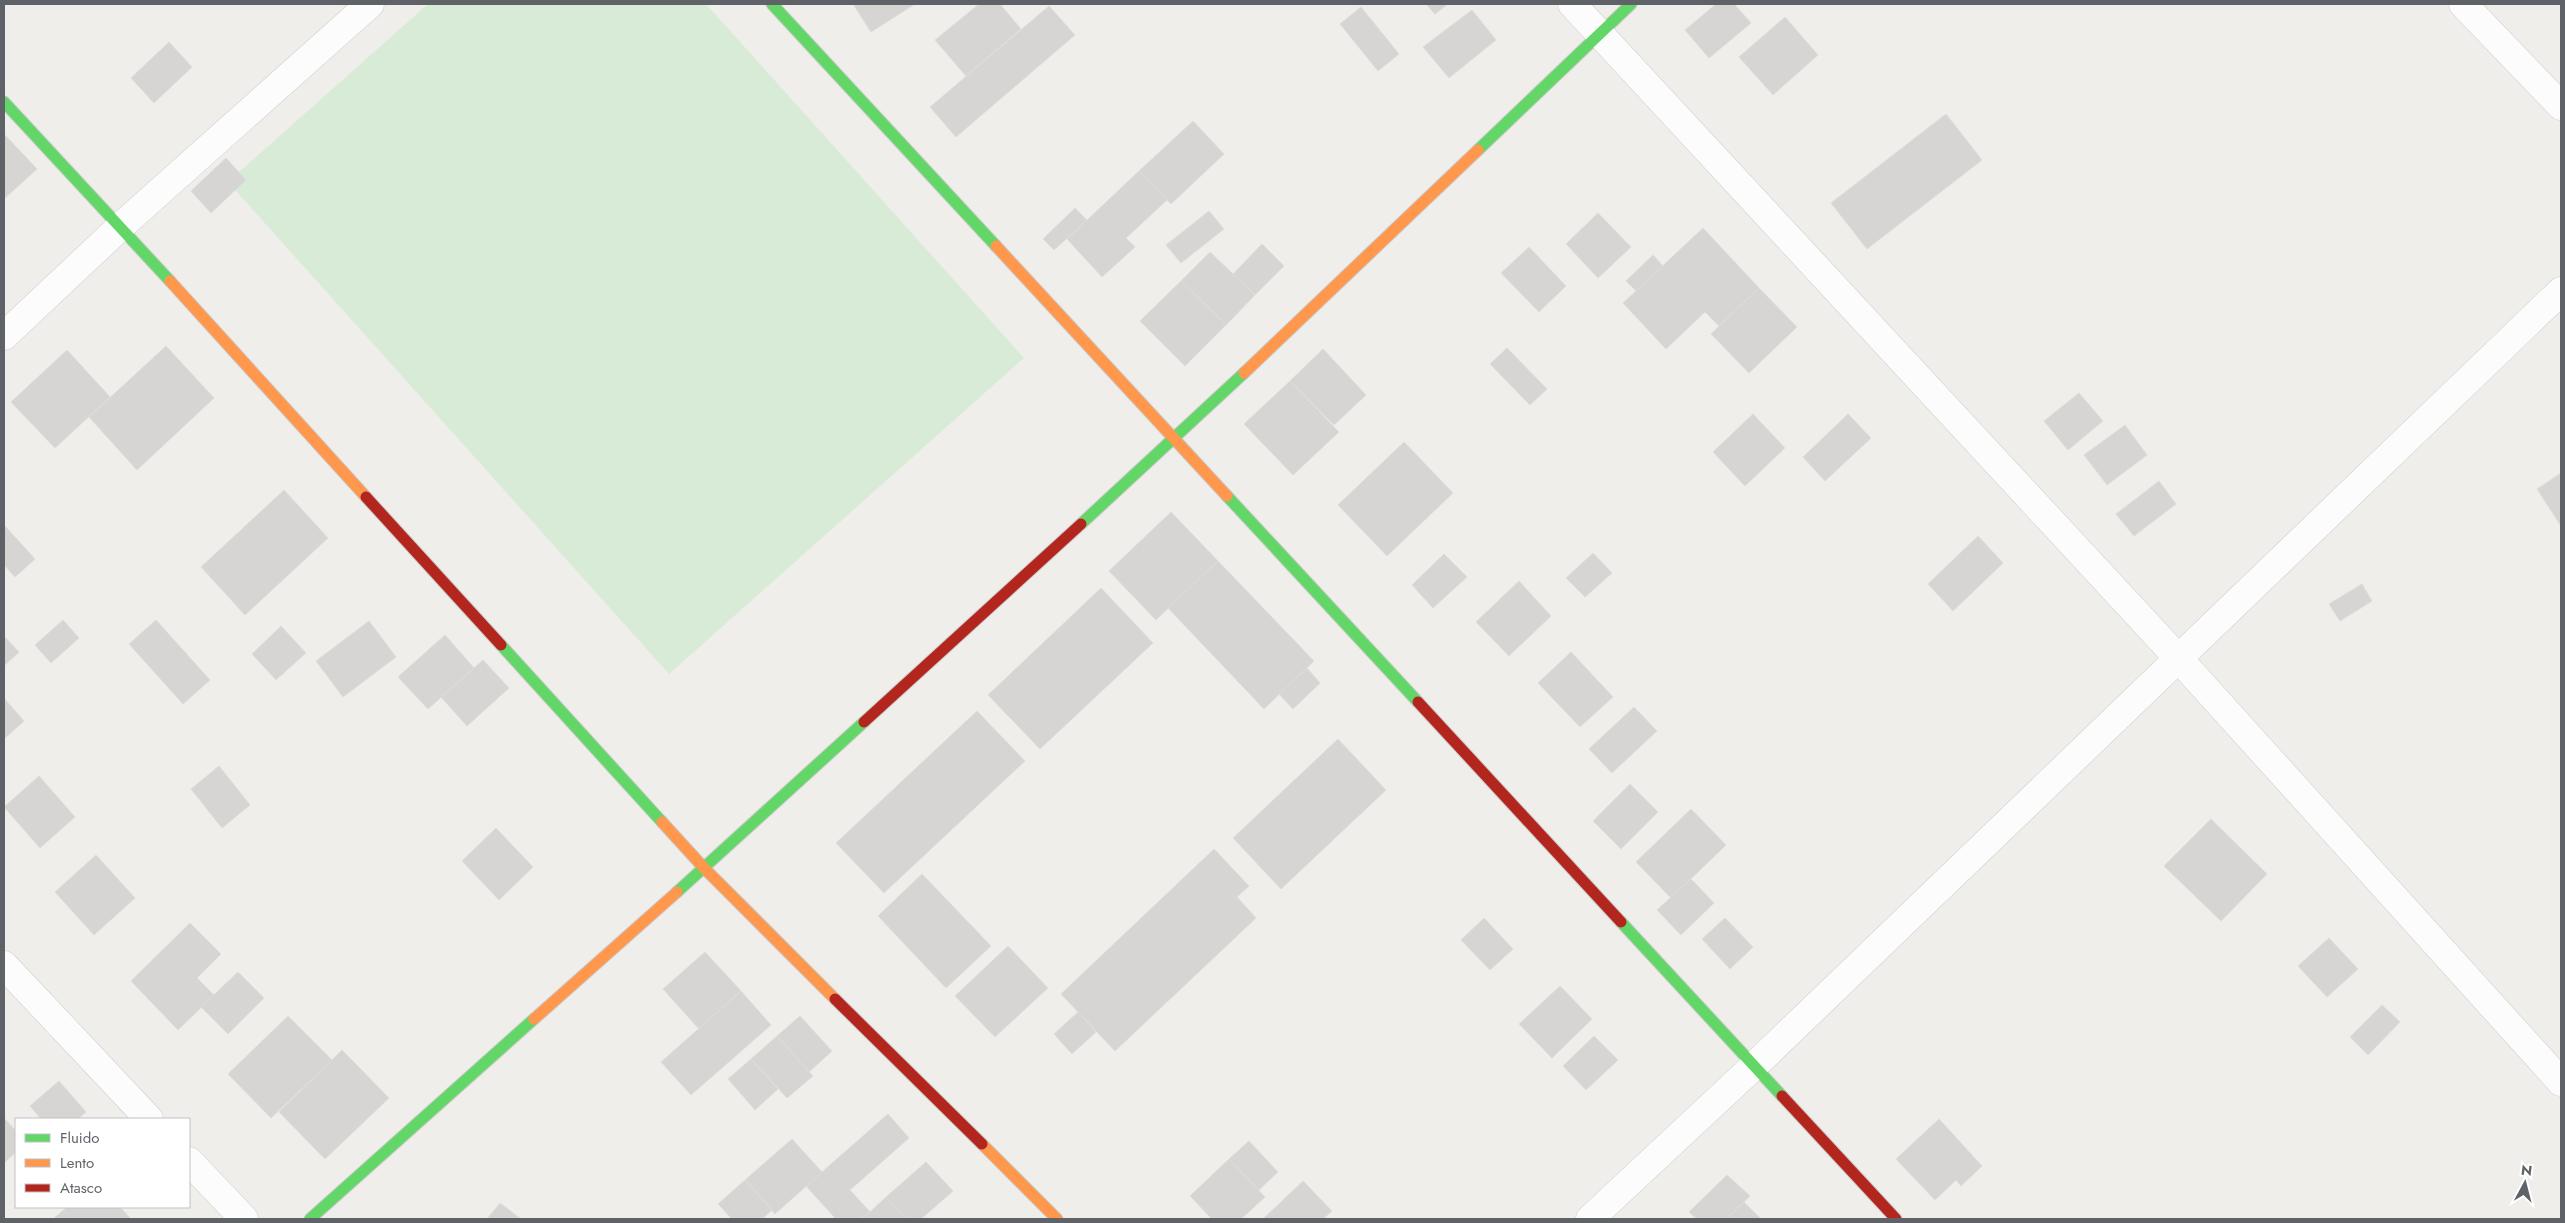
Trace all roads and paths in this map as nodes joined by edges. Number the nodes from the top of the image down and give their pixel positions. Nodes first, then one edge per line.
1 (370, 4) edge
2 (772, 4) edge
3 (1572, 4) edge
4 (1630, 4) edge
5 (2463, 4) edge
6 (1599, 33) junction
7 (4, 102) edge
8 (2561, 106) edge
9 (120, 227) junction
10 (2561, 291) edge
11 (4, 336) edge
12 (1175, 439) junction
13 (2179, 659) junction
14 (704, 868) junction
15 (4, 966) edge
16 (1754, 1066) junction
17 (2561, 1082) edge
18 (148, 1118) edge
19 (190, 1162) edge
20 (244, 1219) edge
21 (310, 1219) edge
22 (1056, 1219) edge
23 (1590, 1219) edge
24 (1896, 1219) edge

1 - 9 street
2 - 12 street
3 - 6 street
4 - 6 street
5 - 8 street
6 - 12 street
6 - 13 street
7 - 9 street
9 - 11 street
9 - 14 street
10 - 13 street
12 - 14 street
12 - 16 street
13 - 16 street
13 - 17 street
14 - 21 street
14 - 22 street
15 - 18 street
16 - 23 street
16 - 24 street
19 - 20 street

